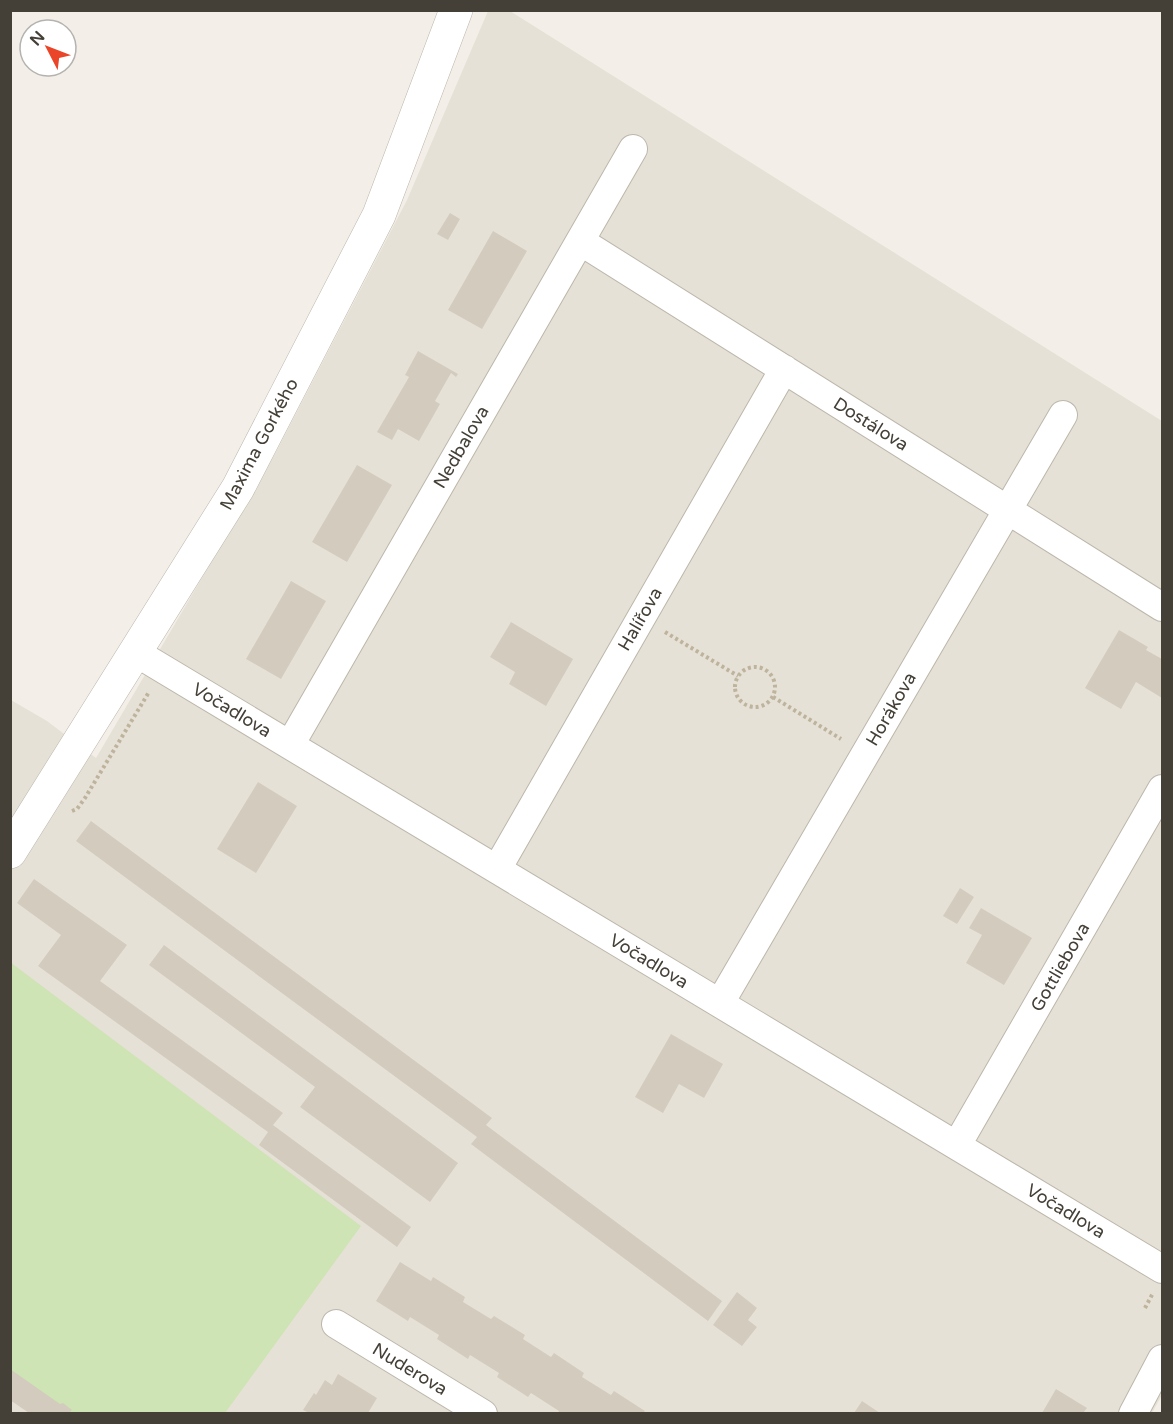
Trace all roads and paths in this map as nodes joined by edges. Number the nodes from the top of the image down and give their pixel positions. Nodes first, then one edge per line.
1 (456, 10) edge
2 (633, 149) dead end
3 (580, 241) junction
4 (784, 369) junction
5 (1063, 415) dead end
6 (1007, 509) junction
7 (1162, 607) edge
8 (641, 618) junction
9 (135, 652) junction
10 (738, 676) junction
11 (151, 689) dead end
12 (773, 697) junction
13 (290, 745) junction
14 (865, 753) junction
15 (1162, 789) edge
16 (67, 813) dead end
17 (10, 852) edge
18 (496, 869) junction
19 (720, 1003) junction
20 (957, 1145) junction
21 (1162, 1269) edge
22 (336, 1324) dead end
23 (1162, 1359) edge
24 (483, 1413) edge
25 (1133, 1413) edge

1 - 9 street, Maxima Gorkého
2 - 3 street, Nedbalova
3 - 4 street, Dostálova
3 - 13 street, Nedbalova
4 - 6 street, Dostálova
4 - 8 street, Halířova
5 - 6 street, Horákova
6 - 7 street, Dostálova
6 - 14 street, Horákova
8 - 10 path
8 - 18 street, Halířova
9 - 13 street, Vočadlova
9 - 17 street, Maxima Gorkého
10 - 12 path
10 - 12 path
11 - 16 path
12 - 14 path
13 - 18 street, Vočadlova
14 - 19 street, Horákova
15 - 20 street, Gottliebova
18 - 19 street, Vočadlova
19 - 20 street, Vočadlova
20 - 21 street, Vočadlova
22 - 24 street, Nuderova
23 - 25 street

